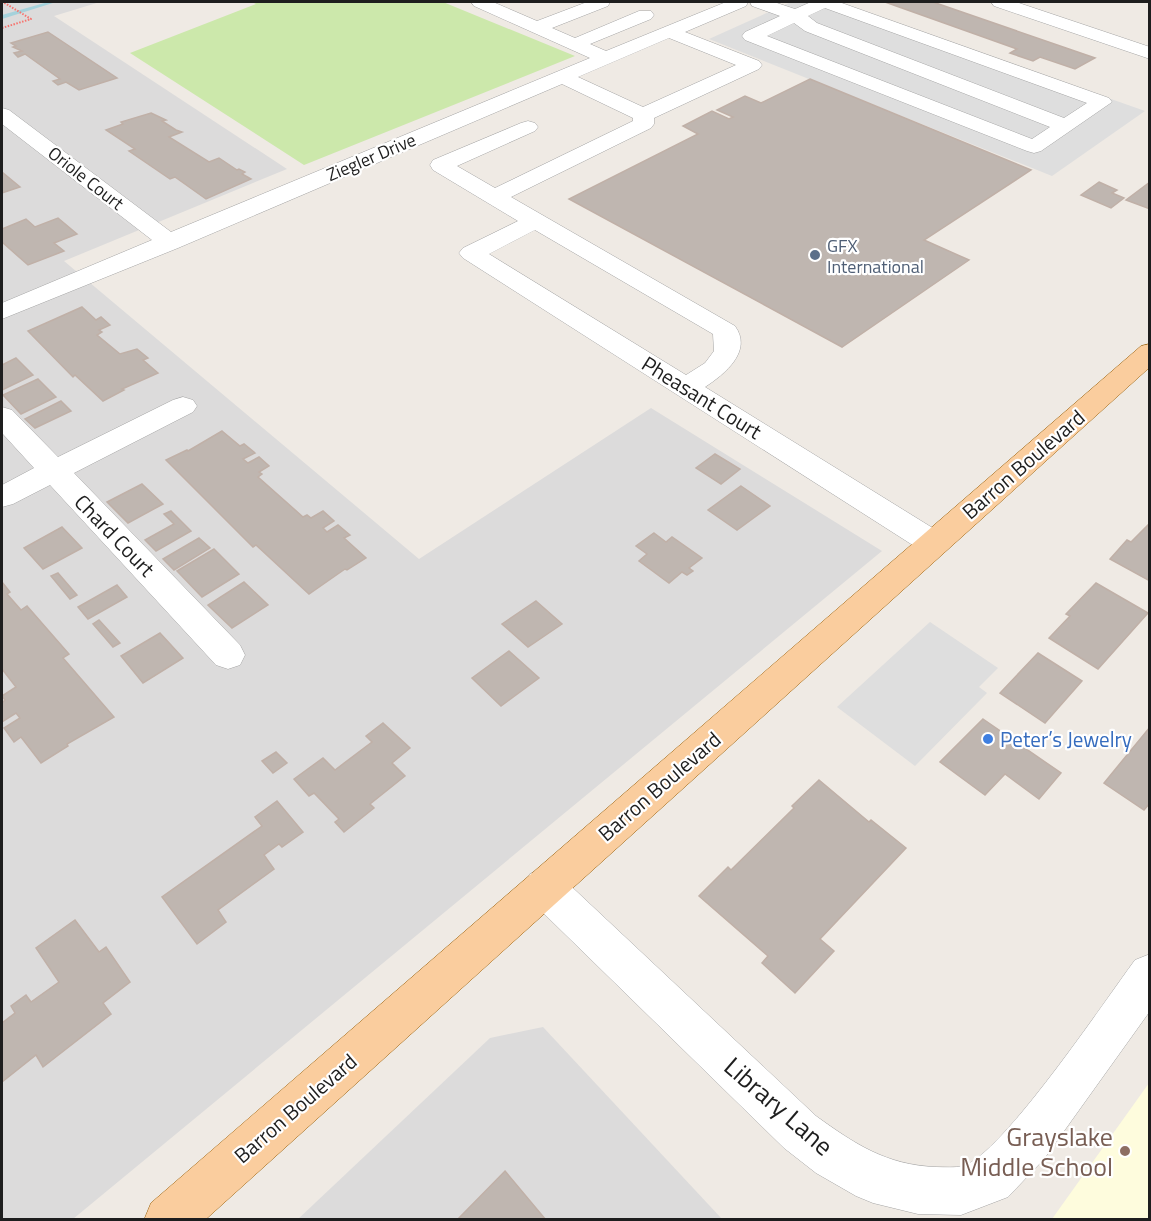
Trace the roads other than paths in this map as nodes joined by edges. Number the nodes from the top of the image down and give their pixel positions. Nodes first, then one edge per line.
1 (480, 2) edge
2 (523, 2) edge
3 (602, 2) edge
4 (740, 2) edge
5 (758, 2) edge
6 (1000, 2) edge
7 (500, 10) junction
8 (645, 15) dead end
9 (796, 15) junction
10 (537, 27) junction
11 (669, 32) junction
12 (575, 44) junction
13 (1149, 53) edge
14 (605, 58) junction
15 (561, 76) junction
16 (2, 114) edge
17 (643, 115) junction
18 (1066, 126) junction
19 (528, 127) dead end
20 (10, 130) edge
21 (494, 196) junction
22 (536, 221) junction
23 (170, 243) junction
24 (2, 312) edge
25 (1149, 352) edge
26 (687, 387) junction
27 (183, 406) dead end
28 (2, 416) edge
29 (53, 470) junction
30 (2, 496) edge
31 (933, 543) junction
32 (228, 655) dead end
33 (544, 887) junction
34 (1149, 975) edge
35 (168, 1220) edge

1 - 7 street
2 - 7 street
3 - 10 street
4 - 11 street, Ziegler Drive
5 - 9 street
6 - 13 street
7 - 10 street
8 - 12 street
9 - 18 street
9 - 18 street
9 - 18 street
10 - 12 street
11 - 14 street, Ziegler Drive
11 - 17 street
12 - 14 street
14 - 15 street, Ziegler Drive
15 - 17 street
15 - 23 street, Ziegler Drive
16 - 20 street, Oriole Court
17 - 21 street
19 - 21 street
20 - 23 street, Oriole Court
21 - 22 street
22 - 26 street
22 - 26 street, Pheasant Court
23 - 24 street, Ziegler Drive
25 - 31 main road, Barron Boulevard
26 - 31 street, Pheasant Court
27 - 29 street
28 - 29 street, Chard Court
29 - 30 street
29 - 32 street, Chard Court
31 - 33 main road, Barron Boulevard
33 - 34 street, Library Lane
33 - 35 main road, Barron Boulevard

